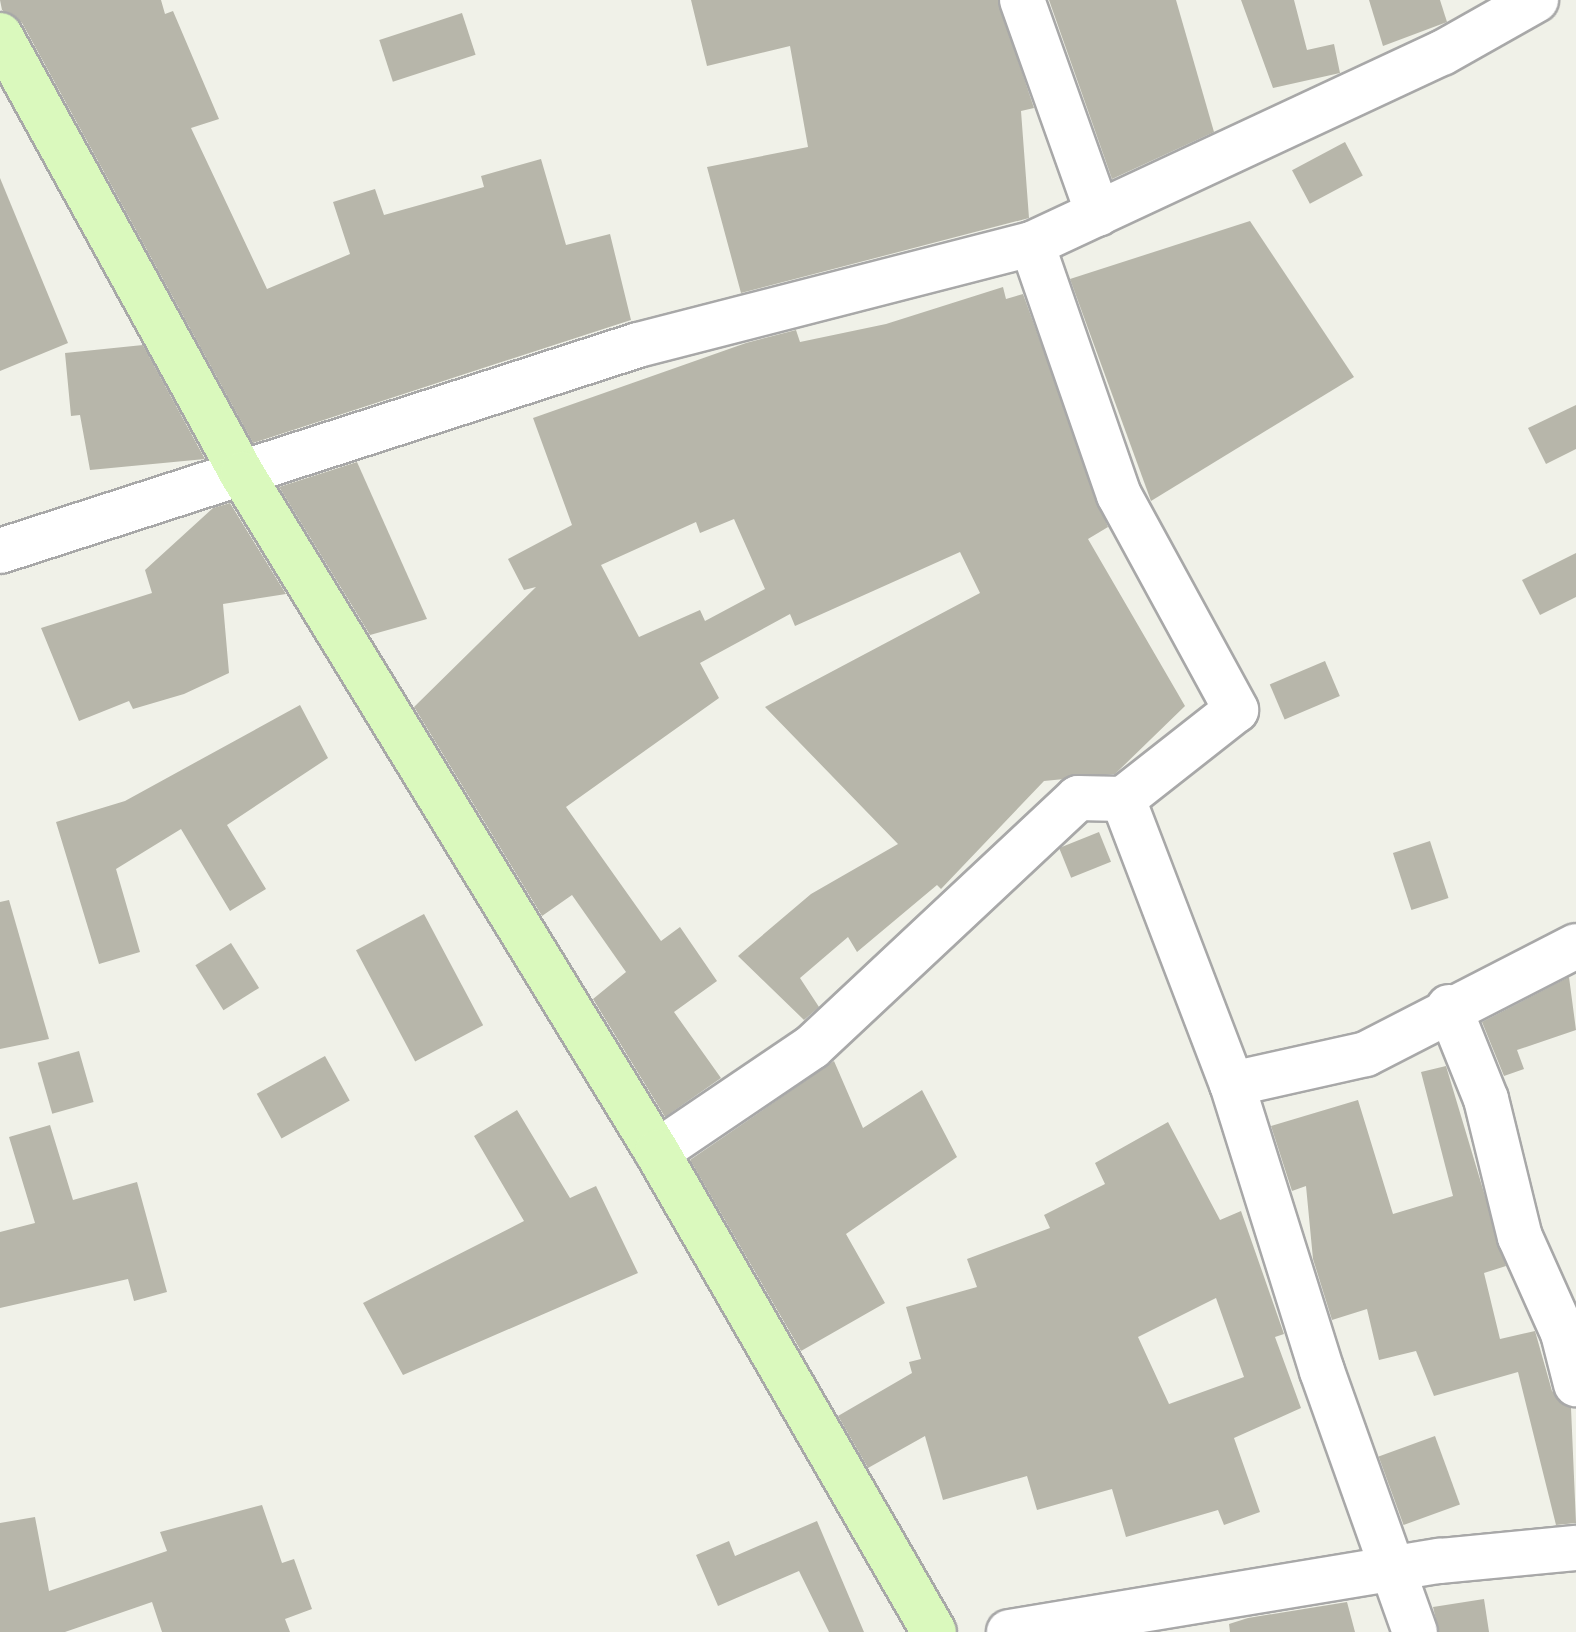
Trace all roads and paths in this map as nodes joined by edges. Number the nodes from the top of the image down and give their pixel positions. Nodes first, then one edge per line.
1 (1022, 0) edge
2 (1536, 0) edge
3 (0, 35) edge
4 (1098, 214) junction
5 (1032, 244) junction
6 (242, 474) junction
7 (0, 551) edge
8 (1123, 799) junction
9 (1576, 946) edge
10 (1449, 1007) junction
11 (1232, 1084) junction
12 (657, 1152) junction
13 (1570, 1331) edge
14 (1576, 1384) edge
15 (1576, 1548) edge
16 (1389, 1570) junction
17 (934, 1632) edge
18 (1009, 1632) edge
19 (1415, 1632) edge

1 - 4 street
2 - 4 street
3 - 6 street
4 - 5 street
5 - 6 street
5 - 8 street
6 - 7 street
6 - 12 street
8 - 11 street
8 - 12 street
9 - 10 street
10 - 11 street
10 - 13 street
11 - 16 street
12 - 17 street
13 - 14 street
15 - 16 street
16 - 18 street
16 - 19 street

